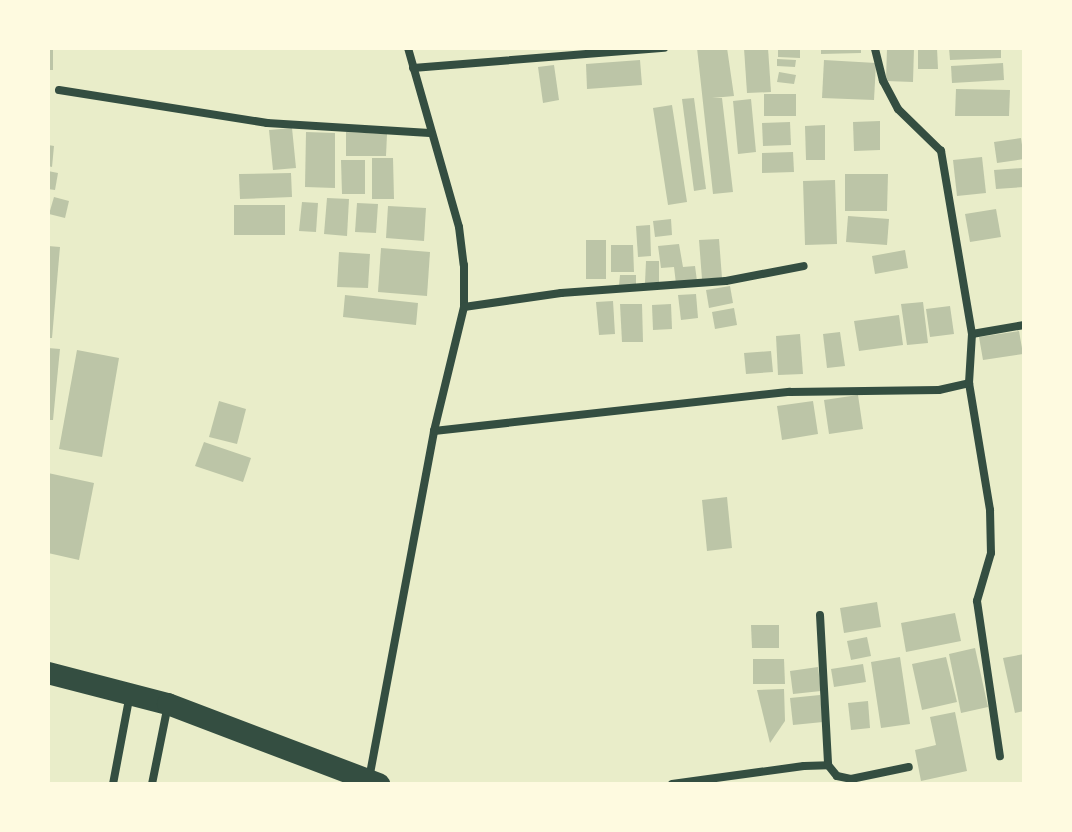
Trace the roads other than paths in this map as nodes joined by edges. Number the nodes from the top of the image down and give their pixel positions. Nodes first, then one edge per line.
1 (408, 48) edge
2 (664, 48) edge
3 (875, 48) edge
4 (413, 68) junction
5 (59, 90) dead end
6 (430, 133) junction
7 (804, 266) dead end
8 (464, 307) junction
9 (1024, 325) edge
10 (972, 334) junction
11 (969, 383) junction
12 (434, 431) junction
13 (820, 615) dead end
14 (48, 673) edge
15 (130, 694) junction
16 (168, 704) junction
17 (1000, 756) dead end
18 (828, 765) junction
19 (909, 767) dead end
20 (374, 782) edge
21 (113, 784) edge
22 (152, 784) edge
23 (672, 784) edge

1 - 4 street
2 - 4 street
3 - 10 street
4 - 6 street
5 - 6 street
6 - 8 street
7 - 8 street
8 - 12 street
9 - 10 street
10 - 11 street
11 - 12 street
11 - 17 street
12 - 20 street
13 - 18 street
14 - 15 highway
15 - 16 highway
15 - 21 street
16 - 20 highway
16 - 22 street
18 - 19 street
18 - 23 street

